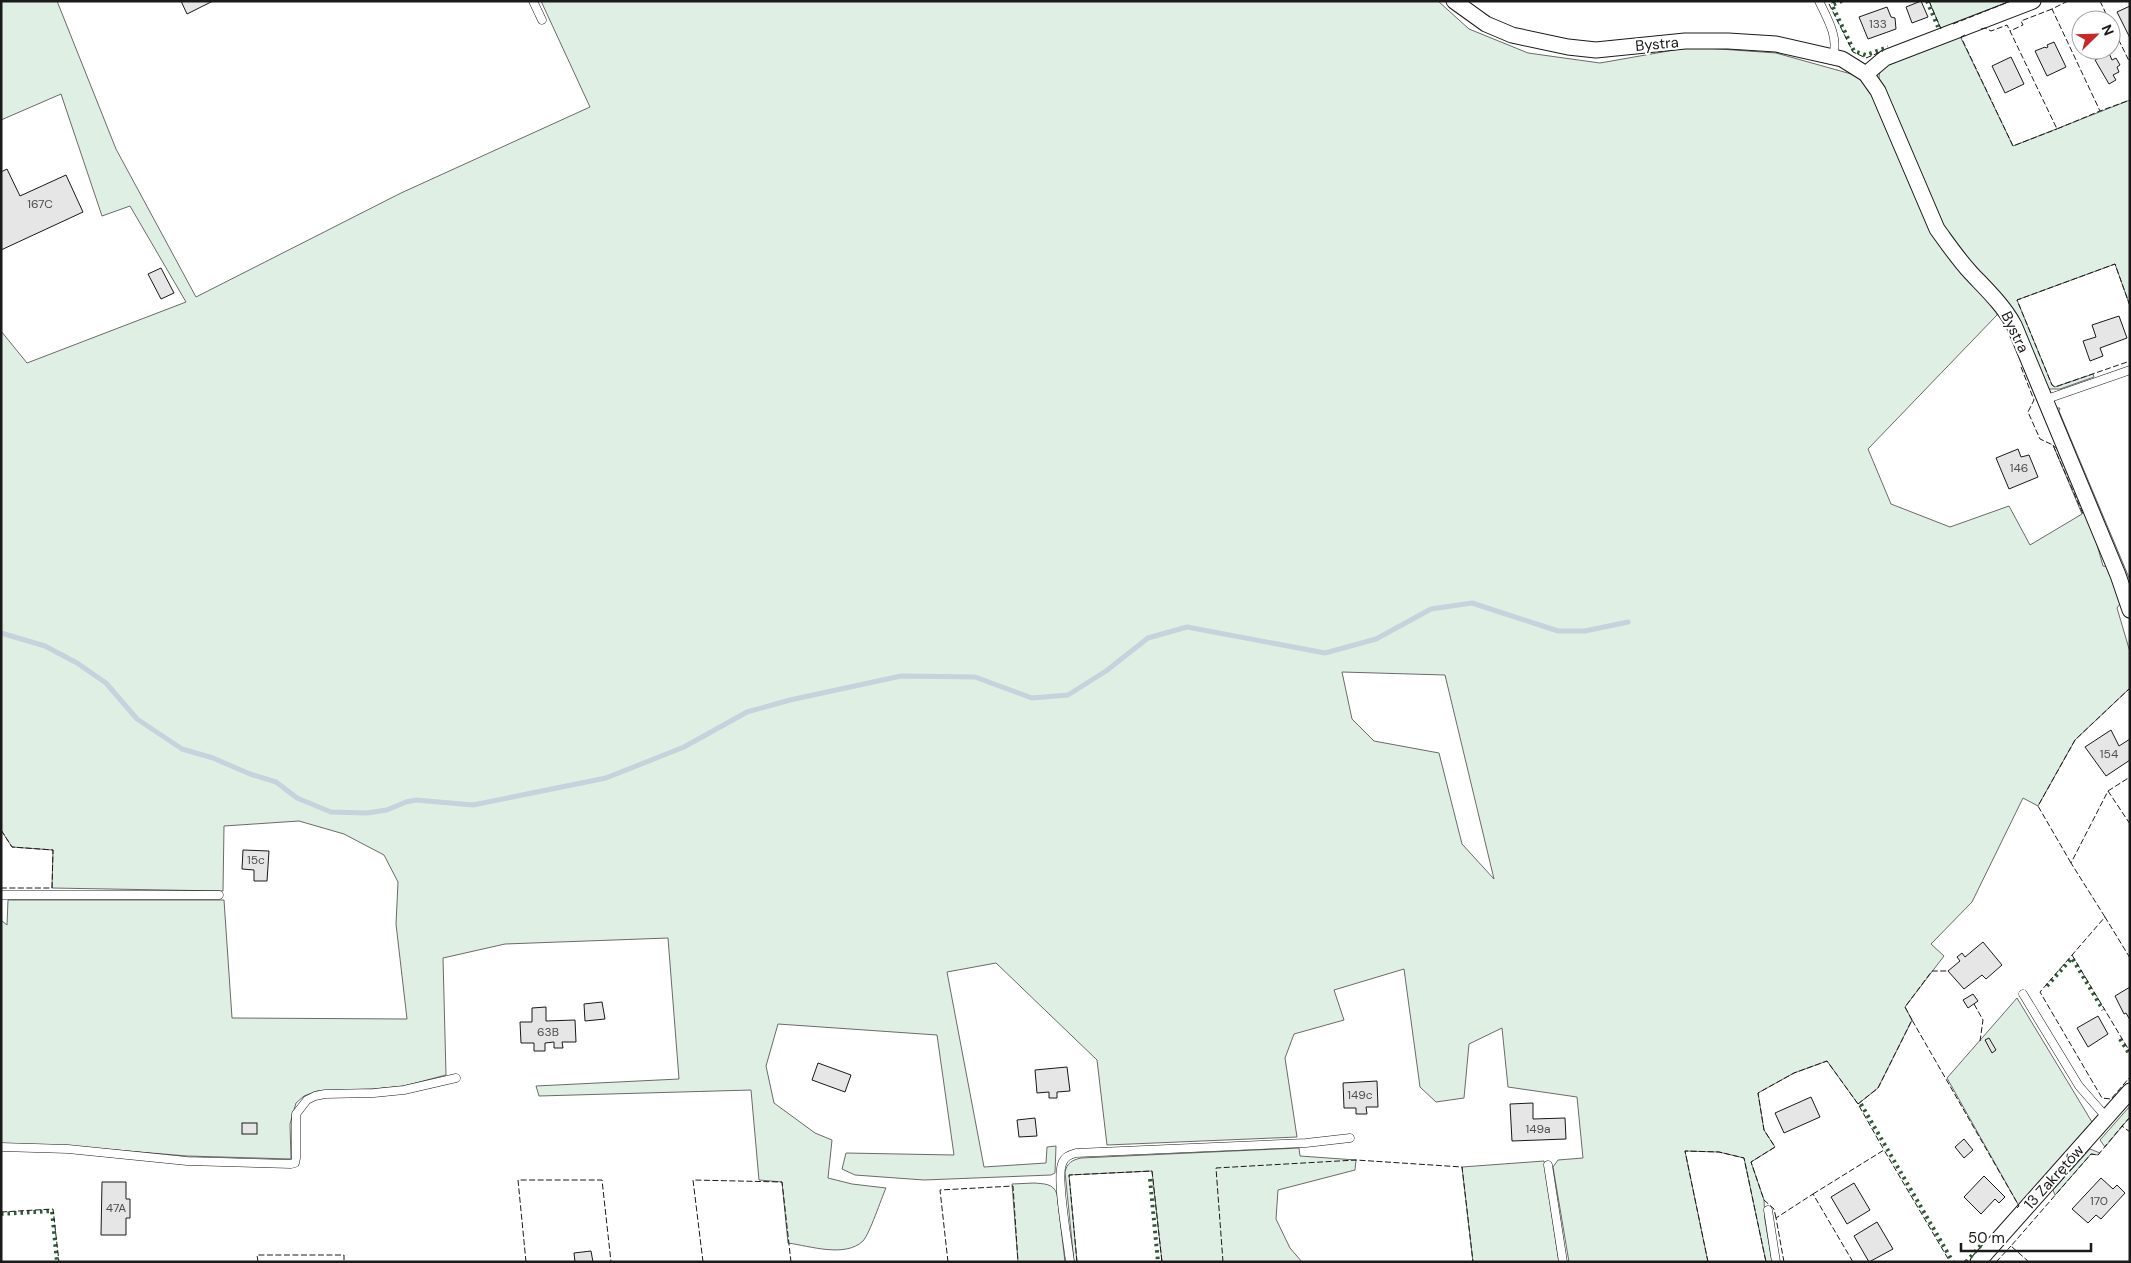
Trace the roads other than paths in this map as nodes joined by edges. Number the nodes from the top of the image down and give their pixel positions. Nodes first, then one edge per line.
1 (533, 1) edge
2 (1454, 1) edge
3 (1819, 1) edge
4 (2034, 1) edge
5 (542, 20) dead end
6 (1833, 56) junction
7 (1866, 74) junction
8 (2130, 370) edge
9 (2044, 400) junction
10 (2130, 610) edge
11 (1, 895) edge
12 (219, 895) dead end
13 (2023, 994) dead end
14 (456, 1078) dead end
15 (2130, 1091) edge
16 (2107, 1118) junction
17 (1350, 1138) dead end
18 (1, 1147) edge
19 (1548, 1165) dead end
20 (1768, 1210) dead end
21 (1070, 1262) edge
22 (1562, 1262) edge
23 (1776, 1262) edge
24 (1978, 1262) edge

1 - 5 lane
2 - 6 street, Bystra
3 - 6 lane
4 - 7 street
6 - 7 street, Bystra
7 - 9 street, Bystra
8 - 9 lane
9 - 10 street, Bystra
11 - 12 lane
13 - 16 lane
14 - 18 lane
15 - 16 street, 13 Zakrętów
16 - 24 street, 13 Zakrętów
17 - 21 lane
19 - 22 lane
20 - 23 lane

